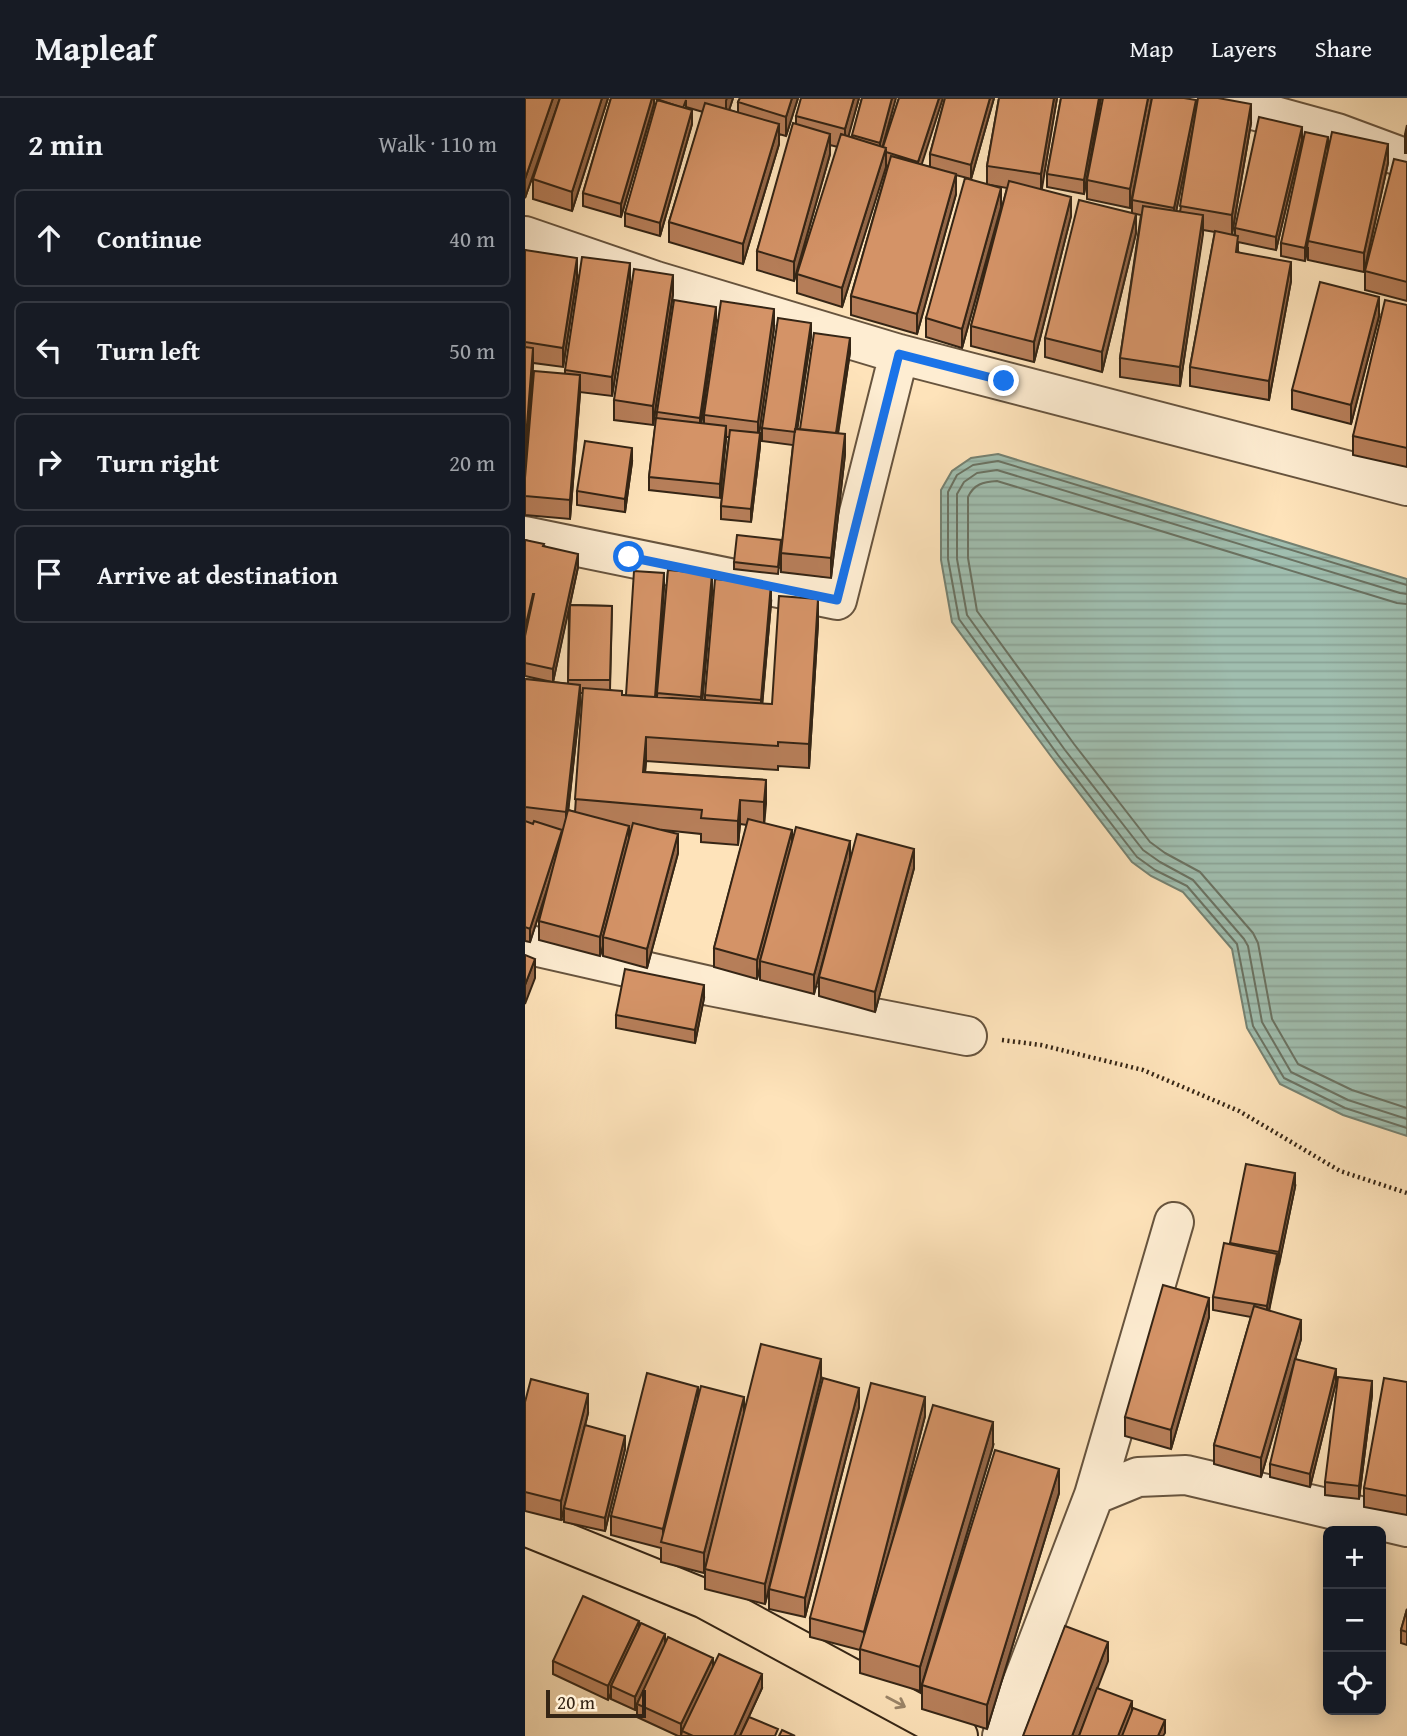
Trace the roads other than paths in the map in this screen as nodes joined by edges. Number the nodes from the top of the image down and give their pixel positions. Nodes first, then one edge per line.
1 (1209, 98) edge
2 (1407, 159) edge
3 (525, 236) edge
4 (899, 354) junction
5 (1407, 486) edge
6 (525, 536) edge
7 (525, 944) edge
8 (967, 1036) road end
9 (1174, 1222) dead end
10 (1094, 1495) junction
11 (525, 1526) edge
12 (1407, 1527) edge
13 (525, 1545) edge
14 (901, 1736) edge
15 (958, 1736) edge
16 (1002, 1736) edge

1 - 2 street
3 - 4 street
4 - 5 street
4 - 6 street
7 - 8 street
9 - 10 street
10 - 12 street
10 - 16 street
11 -> 15 main road
13 - 14 main road

